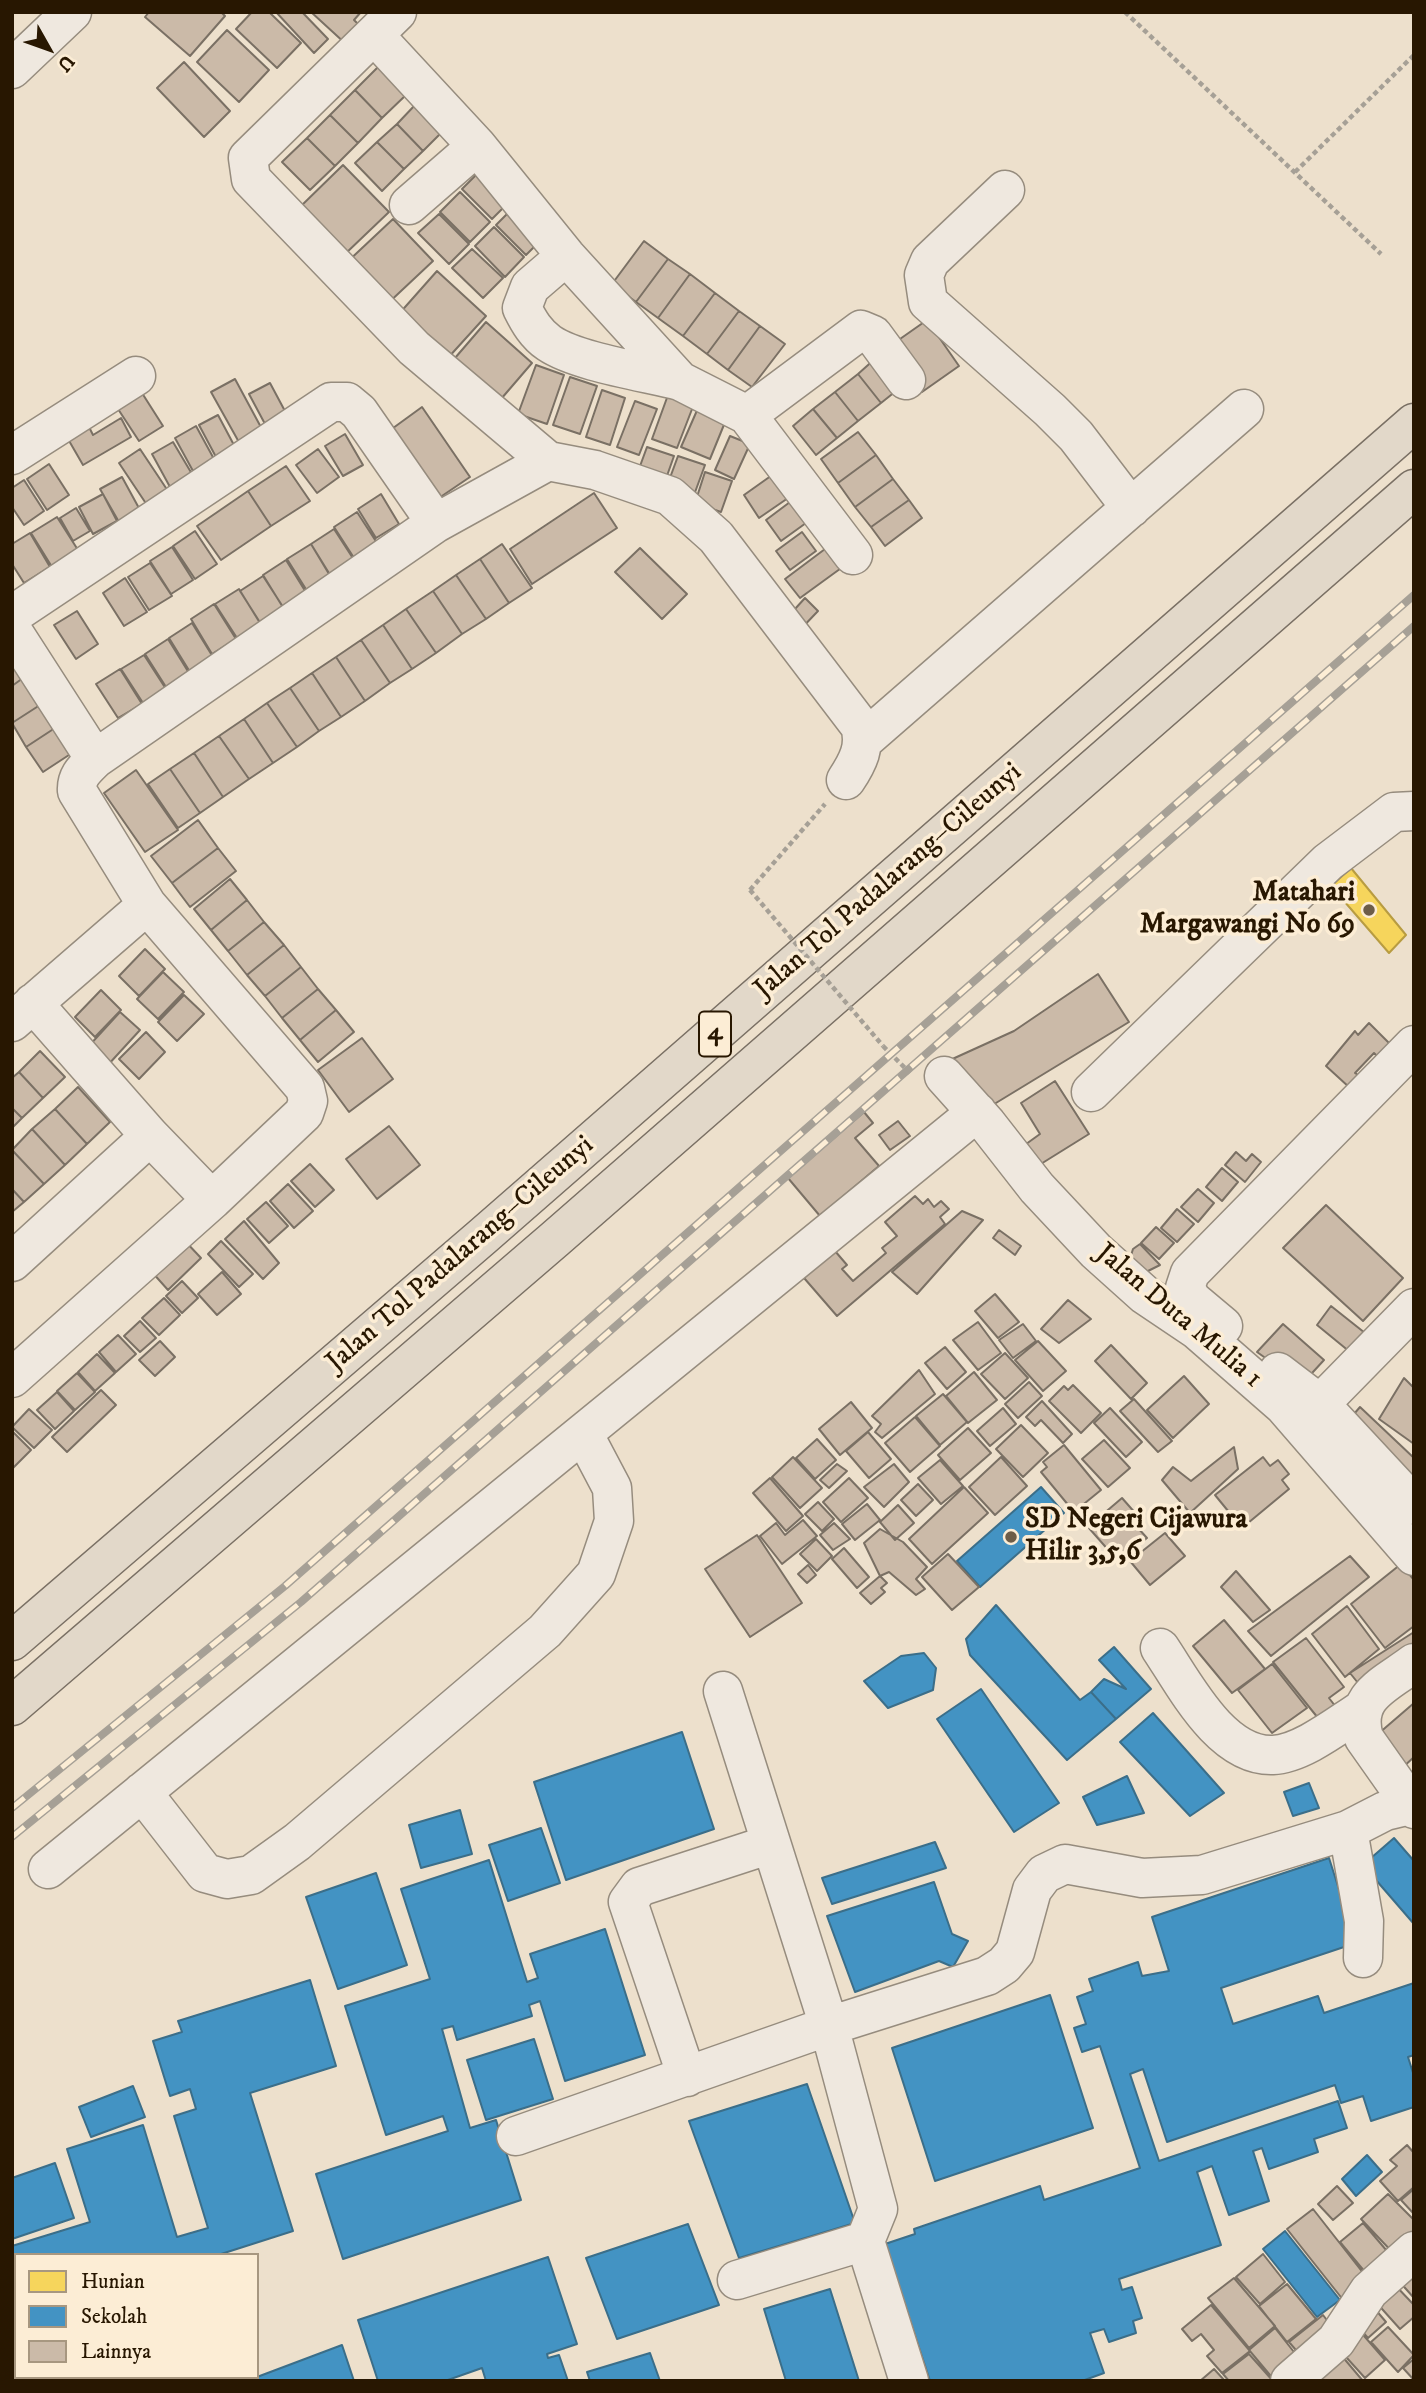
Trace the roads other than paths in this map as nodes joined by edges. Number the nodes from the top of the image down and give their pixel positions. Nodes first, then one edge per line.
1 (72, 12) edge
2 (389, 18) edge
3 (12, 69) edge
4 (477, 146) junction
5 (1005, 190) dead end
6 (409, 205) dead end
7 (566, 256) junction
8 (136, 376) dead end
9 (906, 380) dead end
10 (680, 381) junction
11 (1244, 409) dead end
12 (747, 415) junction
13 (1414, 423) edge
14 (12, 455) edge
15 (548, 461) junction
16 (1414, 489) edge
17 (1131, 508) junction
18 (436, 523) junction
19 (853, 555) dead end
20 (12, 615) edge
21 (12, 630) edge
22 (864, 740) junction
23 (95, 759) junction
24 (837, 790) road end
25 (1414, 811) edge
26 (147, 905) junction
27 (23, 1013) edge
28 (1414, 1045) edge
29 (944, 1076) dead end
30 (1091, 1092) dead end
31 (977, 1112) junction
32 (150, 1136) junction
33 (212, 1200) junction
34 (12, 1262) edge
35 (1414, 1308) edge
36 (12, 1378) edge
37 (1320, 1404) junction
38 (583, 1433) junction
39 (1414, 1505) edge
40 (1414, 1556) edge
41 (12, 1641) edge
42 (1160, 1648) dead end
43 (1414, 1662) edge
44 (723, 1691) dead end
45 (12, 1706) edge
46 (1360, 1711) junction
47 (142, 1792) junction
48 (1412, 1807) edge
49 (1348, 1830) junction
50 (771, 1844) junction
51 (48, 1869) dead end
52 (1363, 1958) dead end
53 (829, 2026) junction
54 (687, 2077) junction
55 (516, 2136) dead end
56 (866, 2241) junction
57 (1414, 2251) edge
58 (737, 2280) dead end
59 (909, 2381) edge
60 (1290, 2381) edge

1 - 3 street
2 - 4 street
2 - 15 street
4 - 6 street
4 - 7 street
5 - 17 street
7 - 10 street
7 - 10 street
8 - 14 street
9 - 12 street
10 - 12 street
11 - 17 street
12 - 19 street
13 - 41 highway, Jalan Tol Padalarang–Cileunyi / 4
15 - 18 street
15 - 22 street
16 - 45 highway, Jalan Tol Padalarang–Cileunyi / 4
17 - 22 street
18 - 20 street
18 - 23 street
21 - 23 street
22 - 24 street
23 - 26 street
25 - 30 street
26 - 27 street
26 - 33 street
27 - 32 street
28 - 37 street
29 - 31 street, Jalan Duta Mulia 1
31 - 38 street
31 - 40 street, Jalan Duta Mulia 1
32 - 33 street
32 - 34 street
33 - 36 street
35 - 37 street
37 - 39 street
38 - 47 street
38 - 47 street
42 - 46 street
43 - 46 street
44 - 50 street
46 - 48 street
47 - 51 street
48 - 49 street
49 - 52 street
49 - 53 street
50 - 53 street
50 - 54 street
53 - 54 street
53 - 56 street
54 - 55 street
56 - 58 street
56 - 59 street
57 - 60 street

